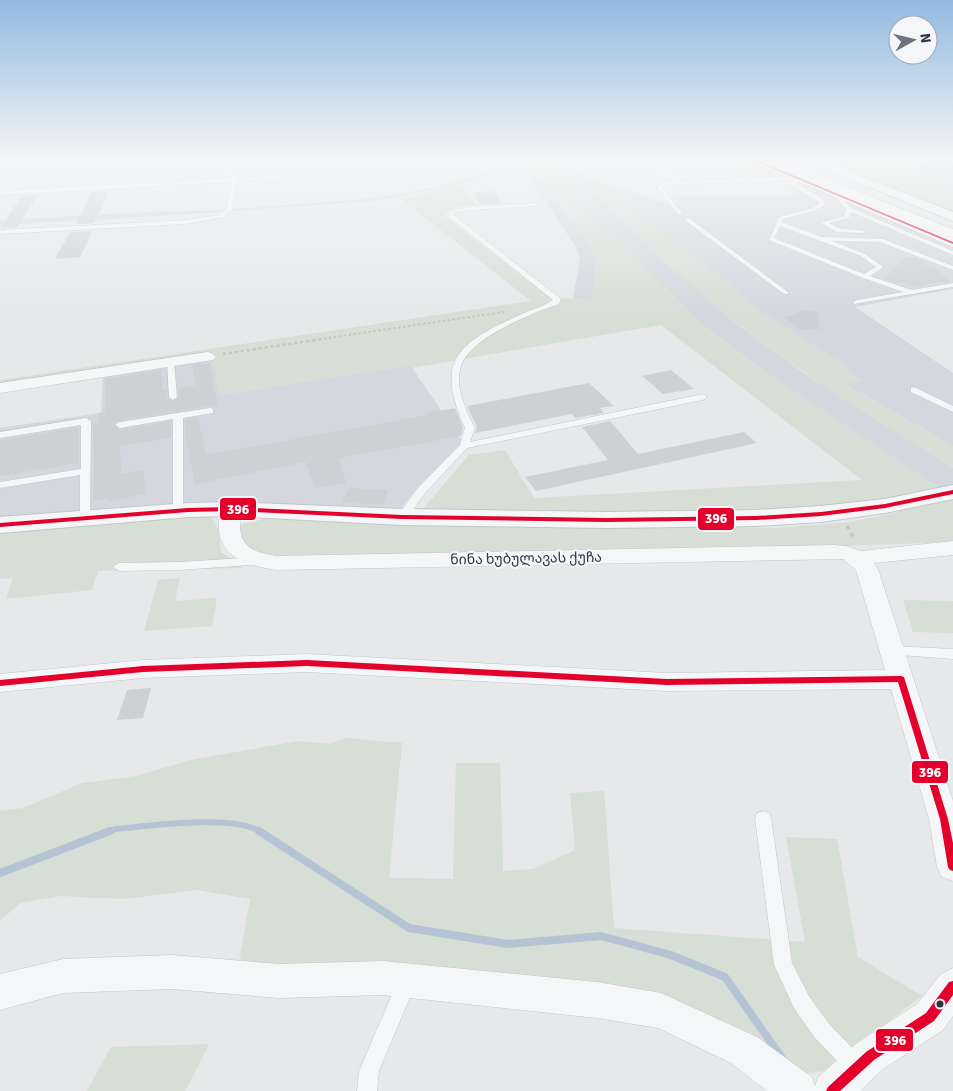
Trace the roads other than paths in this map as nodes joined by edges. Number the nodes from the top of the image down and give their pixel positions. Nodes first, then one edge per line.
1 (227, 212) edge
2 (451, 212) edge
3 (805, 212) edge
4 (848, 212) edge
5 (856, 212) edge
6 (878, 212) edge
7 (897, 212) edge
8 (922, 212) edge
9 (940, 212) edge
10 (953, 217) edge
11 (688, 220) dead end
12 (779, 223) junction
13 (953, 224) edge
14 (0, 232) edge
15 (880, 233) dead end
16 (889, 233) dead end
17 (907, 233) junction
18 (953, 234) edge
19 (821, 239) junction
20 (953, 243) edge
21 (953, 253) edge
22 (953, 268) edge
23 (865, 277) junction
24 (953, 285) edge
25 (911, 292) junction
26 (786, 293) dead end
27 (857, 302) dead end
28 (208, 357) road end
29 (170, 362) junction
30 (0, 388) edge
31 (914, 390) dead end
32 (173, 397) dead end
33 (703, 397) dead end
34 (953, 410) edge
35 (210, 411) dead end
36 (178, 416) junction
37 (120, 425) dead end
38 (0, 435) edge
39 (464, 446) junction
40 (85, 471) junction
41 (0, 486) edge
42 (953, 492) edge
43 (885, 506) joint
44 (230, 509) junction
45 (178, 511) junction
46 (402, 517) junction
47 (85, 518) junction
48 (0, 525) edge
49 (953, 548) edge
50 (862, 558) junction
51 (258, 561) junction
52 (119, 567) dead end
53 (892, 651) junction
54 (953, 654) edge
55 (901, 679) junction
56 (0, 683) edge
57 (763, 818) dead end
58 (953, 867) edge
59 (408, 981) junction
60 (953, 986) edge
61 (0, 992) edge
62 (845, 1079) edge
63 (367, 1091) edge
64 (798, 1091) edge

1 - 14 lane
2 - 39 lane
3 - 12 lane
4 - 15 lane
5 - 17 lane
6 - 20 street
7 - 18 highway
8 - 13 highway
9 - 10 street
11 - 26 lane
12 - 19 lane
12 - 23 lane
16 - 17 lane
17 - 21 lane
19 - 22 lane
19 - 23 lane
23 - 25 lane
24 - 25 lane
25 - 27 lane
28 - 29 street
29 - 30 street
29 - 32 lane
31 - 34 lane
33 - 39 lane
35 - 36 lane
36 - 37 lane
36 - 45 lane
38 - 40 lane
39 - 46 lane
40 - 41 lane
40 - 47 lane
42 - 43 street
43 - 46 street
44 - 45 street
44 - 46 street
44 - 51 street, ნინა ხუბულავას ქუჩა
45 - 47 street
47 - 48 street
49 - 50 street, ნინა ხუბულავას ქუჩა
50 - 51 street, ნინა ხუბულავას ქუჩა
50 - 53 street
51 - 52 lane
53 - 54 lane
53 - 55 street
55 - 56 street
55 - 58 street
57 - 62 lane
59 - 61 street
59 - 63 lane
59 - 64 street
60 - 62 street

